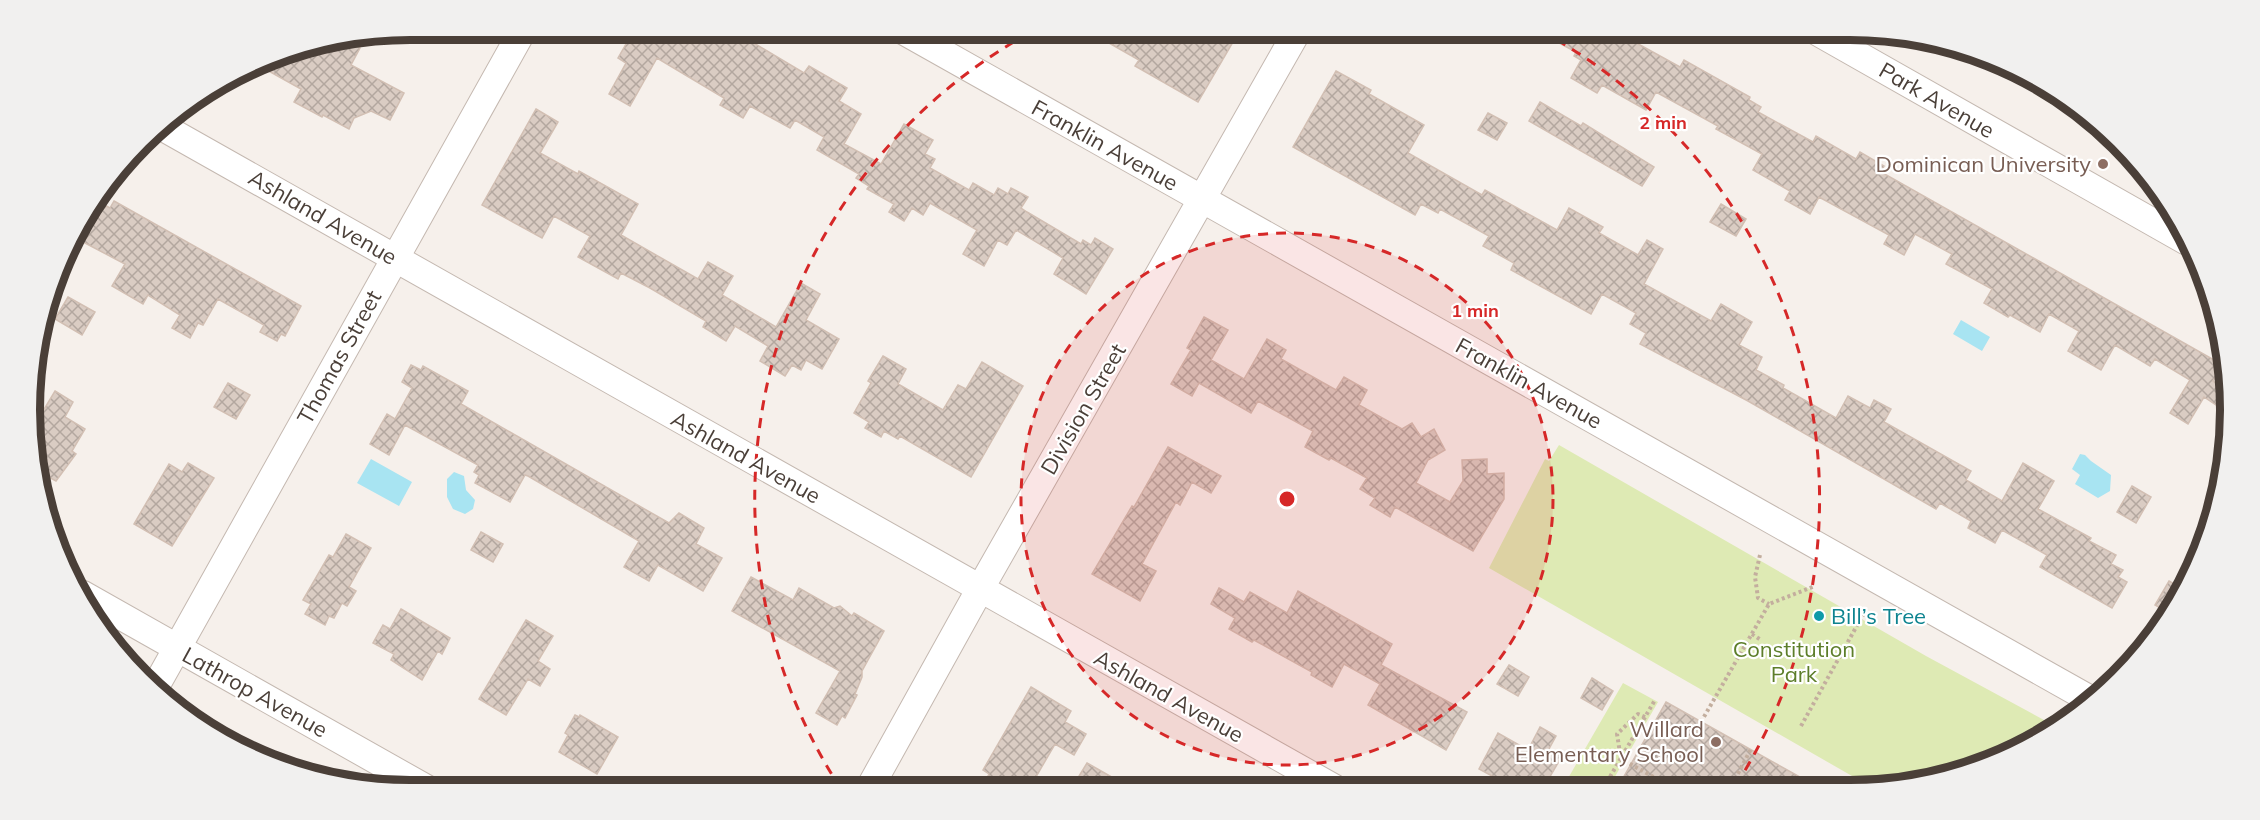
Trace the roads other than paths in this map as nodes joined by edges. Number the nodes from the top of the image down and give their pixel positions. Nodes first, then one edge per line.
1 (517, 40) edge
2 (920, 40) edge
3 (1292, 40) edge
4 (1832, 40) edge
5 (169, 130) edge
6 (1203, 200) junction
7 (2175, 235) edge
8 (394, 258) junction
9 (980, 589) junction
10 (94, 601) edge
11 (177, 648) junction
12 (159, 681) edge
13 (2084, 696) edge
14 (411, 780) edge
15 (874, 780) edge
16 (1320, 780) edge

1 - 8 street, Thomas Street
2 - 6 street, Franklin Avenue
3 - 6 street, Division Street
4 - 7 street, Park Avenue
5 - 8 street, Ashland Avenue
6 - 9 street, Division Street
6 - 13 street, Franklin Avenue
8 - 9 street, Ashland Avenue
8 - 11 street, Thomas Street
9 - 15 street, Division Street
9 - 16 street, Ashland Avenue
10 - 11 street, Lathrop Avenue
11 - 12 street, Thomas Street
11 - 14 street, Lathrop Avenue

